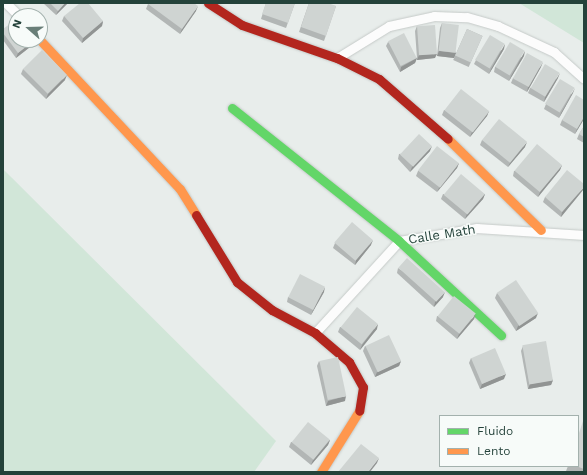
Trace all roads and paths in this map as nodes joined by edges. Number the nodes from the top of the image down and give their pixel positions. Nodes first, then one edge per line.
1 (208, 3) edge
2 (48, 48) edge
3 (337, 58) junction
4 (584, 79) edge
5 (232, 108) dead end
6 (541, 230) junction
7 (584, 235) edge
8 (400, 241) junction
9 (315, 332) junction
10 (501, 335) dead end
11 (321, 472) edge

1 - 3 street
2 - 9 street
3 - 4 street
3 - 6 street
5 - 8 street
6 - 7 street, Calle Math
6 - 8 street, Calle Math
8 - 9 street, Calle Math
8 - 10 street
9 - 11 street

